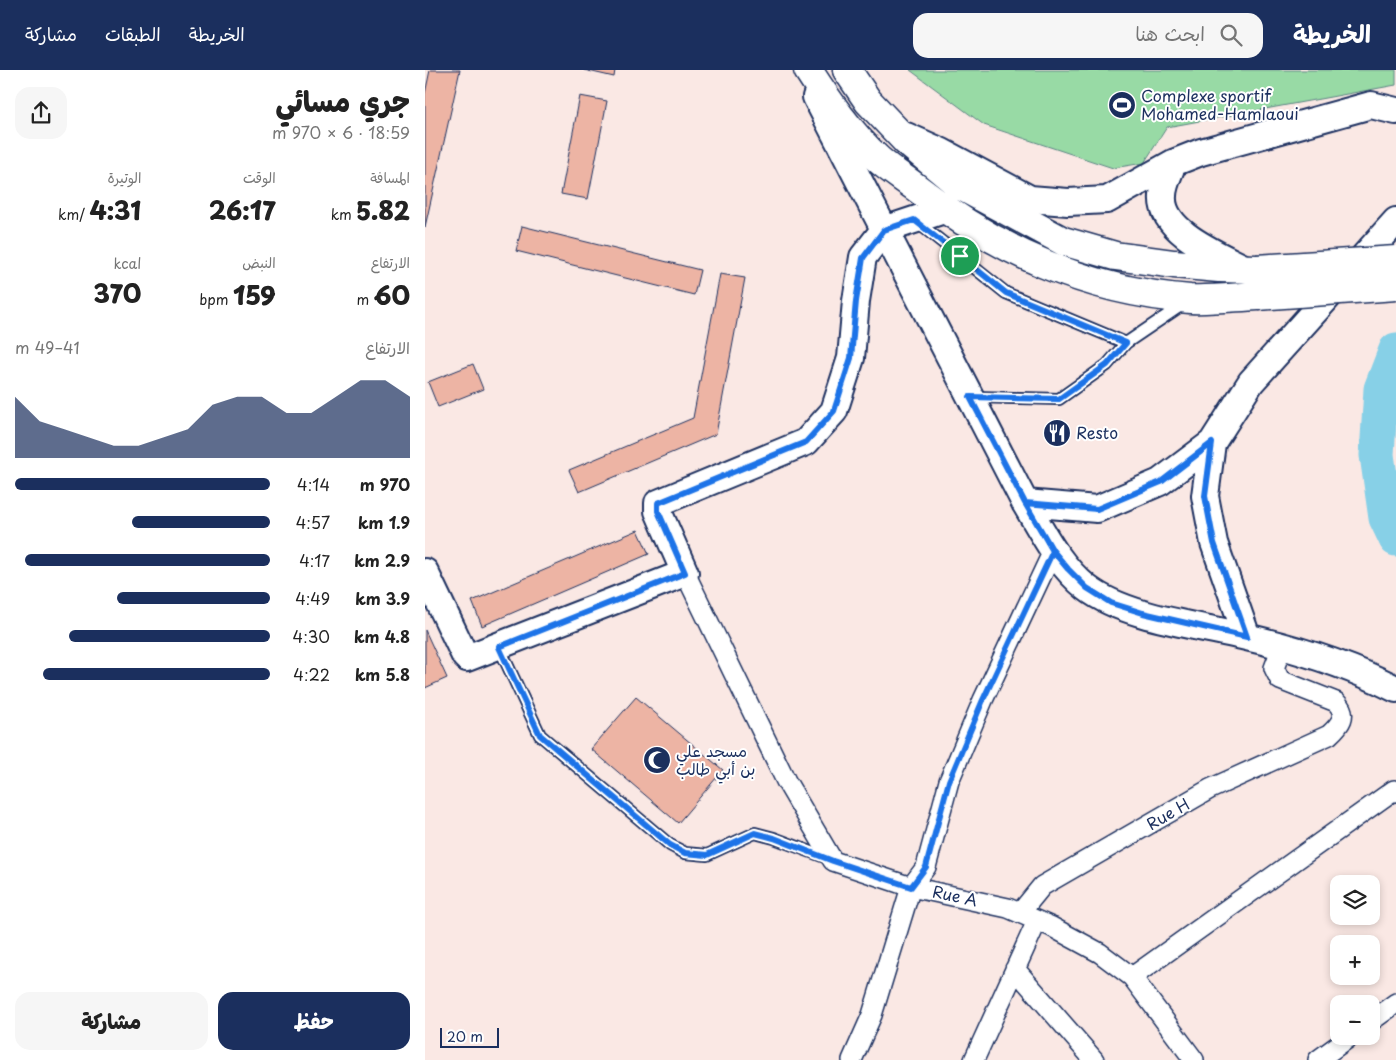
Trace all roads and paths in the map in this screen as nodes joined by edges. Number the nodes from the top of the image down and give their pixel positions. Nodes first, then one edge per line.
1 (801, 70) edge
2 (807, 70) edge
3 (847, 70) edge
4 (1396, 111) edge
5 (897, 131) junction
6 (1173, 163) junction
7 (944, 210) junction
8 (914, 220) junction
9 (1396, 221) edge
10 (884, 230) junction
11 (1396, 260) edge
12 (1252, 269) junction
13 (1396, 286) edge
14 (1191, 299) junction
15 (1126, 343) junction
16 (970, 397) junction
17 (1212, 443) junction
18 (1025, 503) junction
19 (1053, 551) junction
20 (425, 572) edge
21 (685, 573) junction
22 (1247, 637) junction
23 (499, 647) junction
24 (1282, 647) junction
25 (1396, 689) edge
26 (1396, 792) edge
27 (833, 861) junction
28 (911, 887) junction
29 (1028, 917) junction
30 (1015, 969) junction
31 (1132, 977) junction
32 (1396, 1003) edge
33 (1380, 1015) edge
34 (1339, 1045) edge
35 (852, 1060) edge
36 (974, 1060) edge
37 (1093, 1060) edge
38 (1194, 1060) edge
39 (1319, 1060) edge

1 - 10 street
2 - 7 highway
3 - 5 highway
4 - 6 street
5 - 6 street
5 - 12 highway
6 - 12 street
7 - 8 street
7 - 14 highway
8 - 10 street
8 - 15 lane
9 - 17 street
10 - 16 street
10 - 21 street
11 - 12 highway, bridge
13 - 14 highway, bridge
14 - 15 lane
15 - 16 lane
16 - 18 street
17 - 18 street
17 - 22 street
18 - 19 street
19 - 22 street
19 - 28 street
20 - 23 street
21 - 23 street
21 - 27 street
22 - 24 street
23 - 27 lane
24 - 25 street
24 - 29 street, Rue H
26 - 31 street
27 - 28 street, Rue A
28 - 29 street, Rue A
28 - 35 street
29 - 30 street, Rue H
29 - 31 street, Rue A
30 - 36 street, Rue H
30 - 37 street
31 - 38 street, Rue A
32 - 33 street
34 - 39 street

